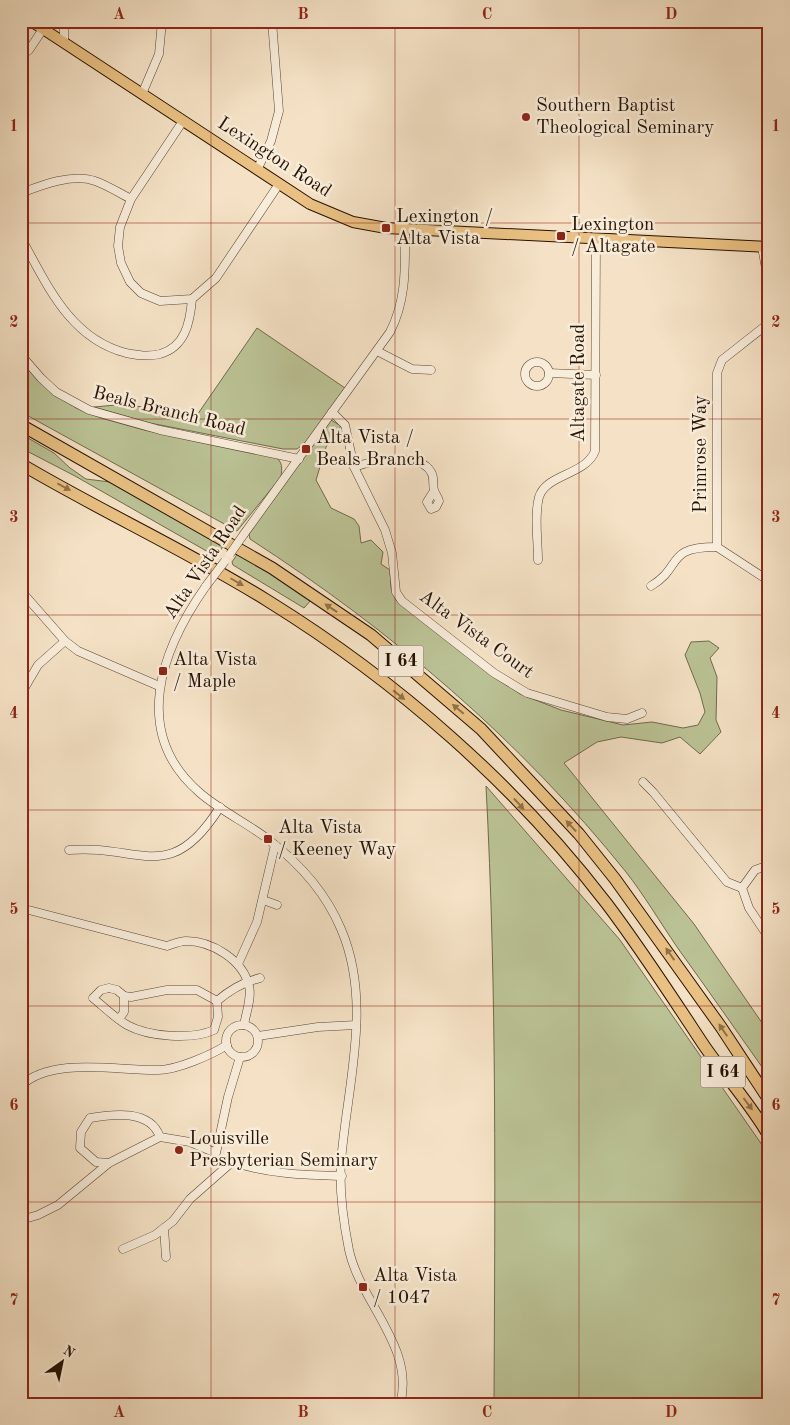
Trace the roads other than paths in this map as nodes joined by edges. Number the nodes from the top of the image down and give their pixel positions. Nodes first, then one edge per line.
1 (31, 21) edge
2 (64, 21) edge
3 (162, 21) edge
4 (272, 21) edge
5 (44, 29) junction
6 (64, 42) junction
7 (21, 56) edge
8 (142, 94) junction
9 (183, 121) junction
10 (257, 170) junction
11 (279, 184) junction
12 (21, 194) edge
13 (131, 199) junction
14 (405, 229) junction
15 (21, 238) edge
16 (596, 238) junction
17 (766, 247) edge
18 (769, 285) edge
19 (192, 299) junction
20 (769, 323) edge
21 (377, 351) junction
22 (21, 355) edge
23 (431, 370) dead end
24 (549, 373) dead end
25 (596, 374) junction
26 (332, 412) junction
27 (21, 425) edge
28 (299, 459) junction
29 (21, 464) edge
30 (354, 468) junction
31 (434, 491) dead end
32 (717, 547) junction
33 (538, 560) dead end
34 (769, 581) edge
35 (651, 586) dead end
36 (21, 591) edge
37 (65, 641) junction
38 (159, 686) junction
39 (21, 694) edge
40 (642, 713) dead end
41 (643, 782) dead end
42 (220, 808) junction
43 (276, 845) junction
44 (69, 850) dead end
45 (769, 865) edge
46 (742, 888) junction
47 (263, 900) junction
48 (278, 905) dead end
49 (21, 908) edge
50 (769, 938) edge
51 (238, 964) junction
52 (260, 978) dead end
53 (247, 981) junction
54 (124, 996) junction
55 (218, 1001) junction
56 (119, 1019) junction
57 (244, 1025) junction
58 (356, 1025) junction
59 (258, 1036) junction
60 (227, 1045) junction
61 (240, 1056) junction
62 (21, 1086) edge
63 (769, 1100) edge
64 (769, 1136) edge
65 (160, 1137) junction
66 (109, 1163) junction
67 (342, 1176) junction
68 (21, 1220) edge
69 (164, 1228) junction
70 (123, 1249) dead end
71 (166, 1257) dead end
72 (400, 1404) edge

1 - 5 main road, Lexington Road
2 - 6 street
3 - 8 street
4 - 10 street
5 - 6 main road, Lexington Road
5 - 7 street
6 - 8 main road, Lexington Road
8 - 9 main road, Lexington Road
9 - 10 main road, Lexington Road
9 - 13 street
10 - 11 main road, Lexington Road
11 - 14 main road, Lexington Road
11 - 19 street
12 - 13 street
13 - 19 street
14 - 16 main road, Lexington Road
14 - 21 street, Alta Vista Road
15 - 19 street
16 - 17 main road, Lexington Road
16 - 25 street, Altagate Road
17 - 18 street
20 - 32 street, Primrose Way
21 - 23 street
21 - 26 street, Alta Vista Road
22 - 28 street, Beals Branch Road
24 - 25 street
25 - 33 street, Altagate Road
26 - 28 street, Alta Vista Road
26 - 30 street, Alta Vista Court
63 -> 27 highway, I 64
28 - 38 street, Alta Vista Road, bridge
29 -> 64 highway, I 64
30 - 31 street
30 - 40 street, Alta Vista Court
32 - 34 street
32 - 35 street
36 - 37 street
37 - 38 street
37 - 39 street
38 - 42 street, Alta Vista Road
41 - 46 street
42 - 43 street, Alta Vista Road
42 - 44 street
43 - 47 street
43 - 58 street, Alta Vista Road
45 - 46 street
46 - 50 street
47 - 48 street
47 - 51 street
49 - 51 street
51 - 53 street
52 - 53 street
53 - 55 street
53 - 57 street
54 - 55 street
54 - 56 street
54 - 56 street
55 - 56 street
57 - 59 street
57 - 60 street
58 - 59 street
58 - 67 street, Alta Vista Road
59 - 61 street
60 - 61 street
60 - 62 street
61 - 65 street
65 - 66 street
65 - 66 street
66 - 68 street
67 - 69 street
67 - 72 street, Alta Vista Road
69 - 70 street
69 - 71 street

